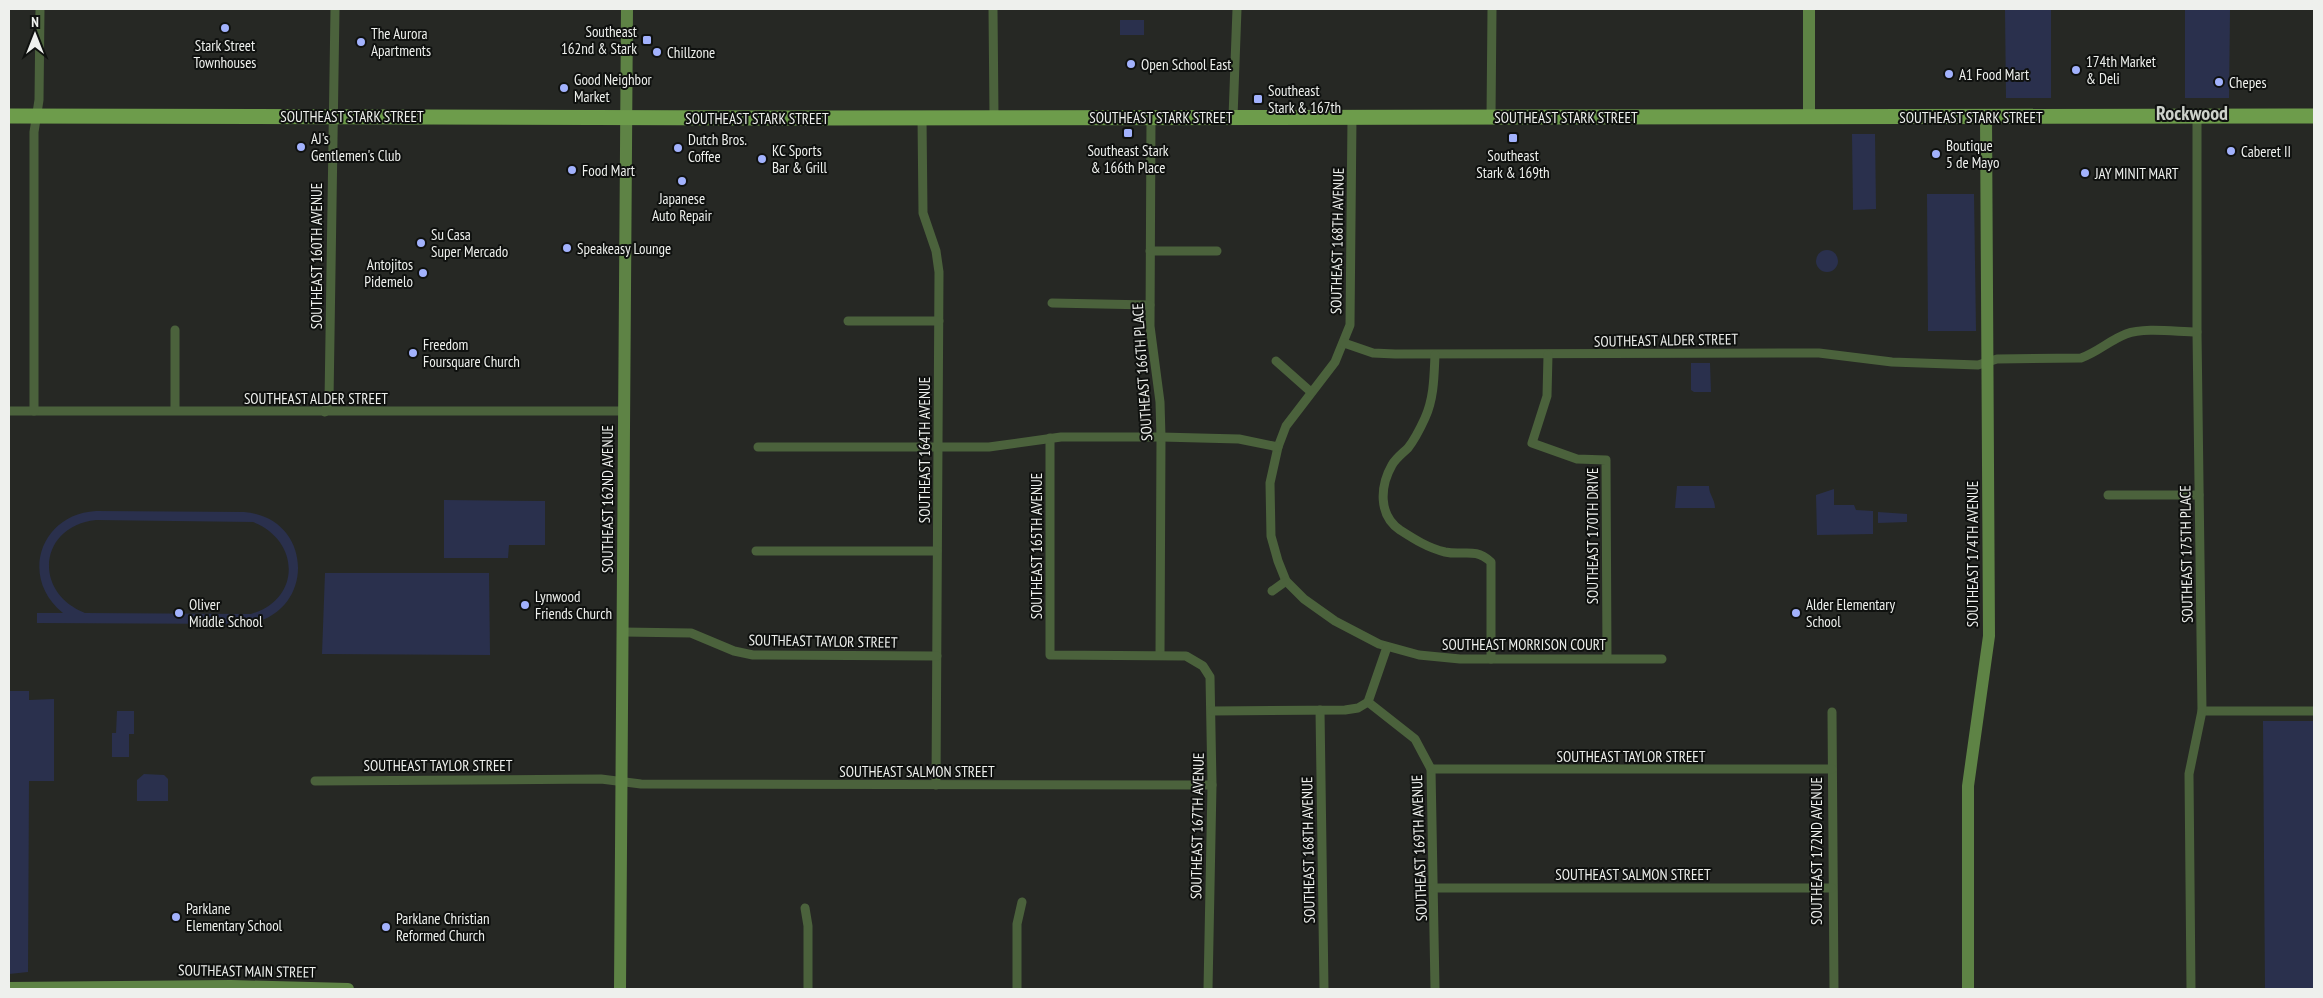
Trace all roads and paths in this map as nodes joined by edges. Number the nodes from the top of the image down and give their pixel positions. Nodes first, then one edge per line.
1 (40, 9) edge
2 (335, 9) edge
3 (627, 9) edge
4 (993, 9) edge
5 (1237, 9) edge
6 (1492, 9) edge
7 (1809, 9) edge
8 (9, 116) edge
9 (36, 116) junction
10 (334, 116) junction
11 (994, 116) junction
12 (2198, 116) junction
13 (2314, 116) edge
14 (625, 117) junction
15 (922, 117) junction
16 (1151, 117) junction
17 (1233, 117) junction
18 (1352, 117) junction
19 (1491, 117) junction
20 (1809, 117) junction
21 (1986, 117) junction
22 (1150, 251) junction
23 (1217, 251) dead end
24 (1052, 303) dead end
25 (1150, 305) junction
26 (848, 321) dead end
27 (939, 321) junction
28 (175, 330) dead end
29 (2197, 332) junction
30 (1344, 343) junction
31 (1435, 354) junction
32 (1548, 354) junction
33 (1276, 361) dead end
34 (1988, 362) junction
35 (1311, 392) junction
36 (34, 410) junction
37 (175, 410) junction
38 (9, 411) edge
39 (624, 411) junction
40 (325, 412) junction
41 (1161, 437) junction
42 (1050, 438) junction
43 (758, 447) dead end
44 (938, 447) junction
45 (1278, 447) junction
46 (2108, 495) dead end
47 (2199, 495) junction
48 (756, 551) dead end
49 (937, 551) junction
50 (1286, 581) junction
51 (1272, 591) dead end
52 (623, 632) junction
53 (1387, 647) junction
54 (1160, 654) junction
55 (937, 656) junction
56 (1607, 658) junction
57 (1491, 659) junction
58 (1662, 659) dead end
59 (1368, 702) junction
60 (1212, 710) junction
61 (1320, 710) junction
62 (2202, 711) junction
63 (2314, 711) edge
64 (1832, 712) dead end
65 (1431, 769) junction
66 (1832, 769) junction
67 (315, 781) dead end
68 (622, 781) junction
69 (936, 785) junction
70 (1212, 785) junction
71 (1434, 888) junction
72 (1832, 888) junction
73 (1022, 902) dead end
74 (804, 908) dead end
75 (9, 988) edge
76 (145, 988) edge
77 (266, 988) edge
78 (348, 989) edge
79 (620, 989) edge
80 (808, 989) edge
81 (1017, 989) edge
82 (1208, 989) edge
83 (1324, 989) edge
84 (1435, 989) edge
85 (1834, 989) edge
86 (1968, 989) edge
87 (2190, 989) edge

1 - 9 street
2 - 10 street, SOUTHEAST 160TH AVENUE
3 - 14 street, SOUTHEAST 162ND AVENUE
4 - 11 street
5 - 17 street
6 - 19 street
7 - 20 street
8 - 9 main road, SOUTHEAST STARK STREET
9 - 10 main road, SOUTHEAST STARK STREET
9 - 36 street
10 - 14 main road, SOUTHEAST STARK STREET
10 - 40 street, SOUTHEAST 160TH AVENUE
11 - 15 main road, SOUTHEAST STARK STREET
11 - 16 main road, SOUTHEAST STARK STREET
12 - 13 main road, SOUTHEAST STARK STREET
12 - 21 main road, SOUTHEAST STARK STREET
12 - 29 street, SOUTHEAST 175TH PLACE
14 - 15 main road, SOUTHEAST STARK STREET
14 - 39 street, SOUTHEAST 162ND AVENUE
15 - 27 street, SOUTHEAST 164TH AVENUE
16 - 17 main road, SOUTHEAST STARK STREET
16 - 22 street, SOUTHEAST 166TH PLACE
17 - 18 main road, SOUTHEAST STARK STREET
18 - 19 main road, SOUTHEAST STARK STREET
18 - 30 street, SOUTHEAST 168TH AVENUE
19 - 20 main road, SOUTHEAST STARK STREET
20 - 21 main road, SOUTHEAST STARK STREET
21 - 34 street, SOUTHEAST 174TH AVENUE
22 - 23 street
22 - 25 street, SOUTHEAST 166TH PLACE
24 - 25 street
25 - 41 street, SOUTHEAST 166TH PLACE
26 - 27 street
27 - 44 street, SOUTHEAST 164TH AVENUE
28 - 37 street
29 - 34 street, SOUTHEAST ALDER STREET
29 - 47 street, SOUTHEAST 175TH PLACE
30 - 31 street, SOUTHEAST ALDER STREET
30 - 35 street, SOUTHEAST 168TH AVENUE
31 - 32 street, SOUTHEAST ALDER STREET
31 - 57 street
32 - 34 street, SOUTHEAST ALDER STREET
32 - 56 street, SOUTHEAST 170TH DRIVE
33 - 35 street
34 - 86 street, SOUTHEAST 174TH AVENUE
35 - 45 street, SOUTHEAST 168TH AVENUE
36 - 37 street, SOUTHEAST ALDER STREET
36 - 38 street, SOUTHEAST ALDER STREET
37 - 40 street, SOUTHEAST ALDER STREET
39 - 40 street, SOUTHEAST ALDER STREET
39 - 52 street, SOUTHEAST 162ND AVENUE
41 - 42 street
41 - 45 street
41 - 54 street, SOUTHEAST 166TH PLACE
42 - 44 street
42 - 54 street, SOUTHEAST 165TH AVENUE
43 - 44 street
44 - 49 street, SOUTHEAST 164TH AVENUE
45 - 50 street, SOUTHEAST 168TH AVENUE
46 - 47 street
47 - 62 street, SOUTHEAST 175TH PLACE
48 - 49 street
49 - 55 street, SOUTHEAST 164TH AVENUE
50 - 51 street
50 - 53 street, SOUTHEAST 168TH AVENUE
52 - 55 street, SOUTHEAST TAYLOR STREET
52 - 68 street, SOUTHEAST 162ND AVENUE
53 - 57 street, SOUTHEAST MORRISON COURT
53 - 59 street
54 - 60 street, SOUTHEAST 167TH AVENUE
55 - 69 street, SOUTHEAST 164TH AVENUE
56 - 57 street, SOUTHEAST MORRISON COURT
56 - 58 street, SOUTHEAST MORRISON COURT
59 - 61 street
59 - 65 street, SOUTHEAST 169TH AVENUE
60 - 61 street
60 - 70 street, SOUTHEAST 167TH AVENUE
61 - 83 street, SOUTHEAST 168TH AVENUE
62 - 63 street
62 - 87 street, SOUTHEAST 175TH PLACE
64 - 66 street, SOUTHEAST 172ND AVENUE
65 - 66 street, SOUTHEAST TAYLOR STREET
65 - 71 street, SOUTHEAST 169TH AVENUE
66 - 72 street, SOUTHEAST 172ND AVENUE
67 - 68 street, SOUTHEAST TAYLOR STREET
68 - 69 street, SOUTHEAST SALMON STREET
68 - 79 street, SOUTHEAST 162ND AVENUE
69 - 70 street, SOUTHEAST SALMON STREET
70 - 82 street, SOUTHEAST 167TH AVENUE
71 - 72 street, SOUTHEAST SALMON STREET
71 - 84 street, SOUTHEAST 169TH AVENUE
72 - 85 street, SOUTHEAST 172ND AVENUE
73 - 81 street
74 - 80 street
75 - 76 street, SOUTHEAST MAIN STREET
76 - 77 street, SOUTHEAST MAIN STREET
77 - 78 street, SOUTHEAST MAIN STREET

